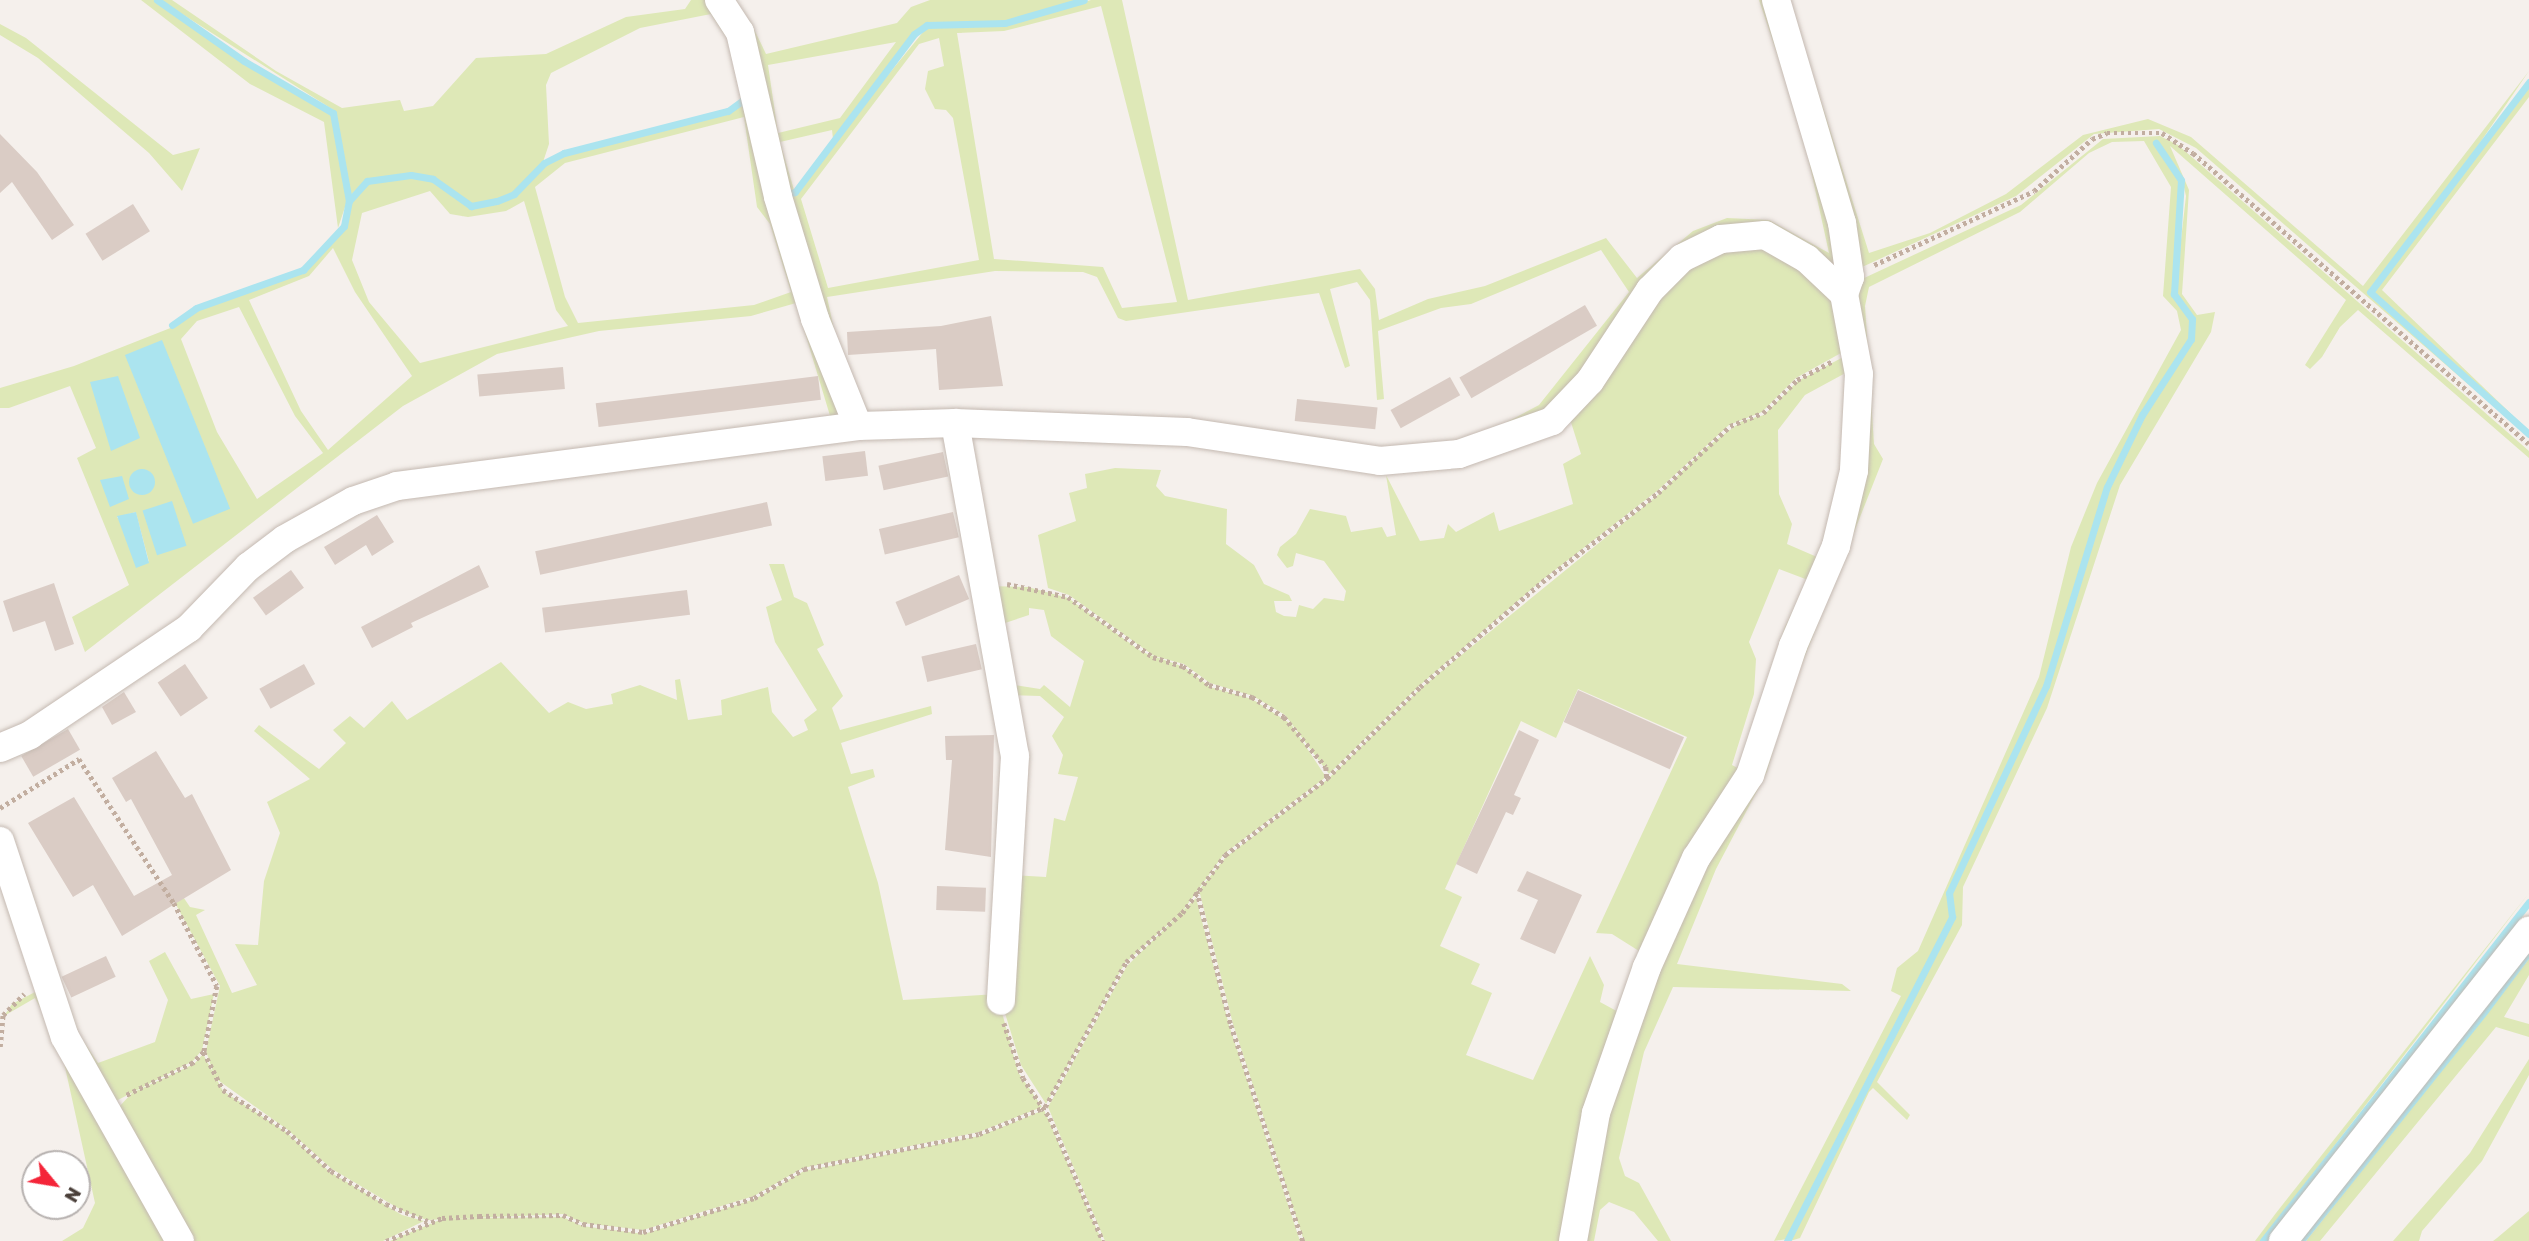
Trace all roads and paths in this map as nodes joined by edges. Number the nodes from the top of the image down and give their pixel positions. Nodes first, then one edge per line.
1 (719, 0) edge
2 (1776, 0) edge
3 (1847, 285) junction
4 (1857, 348) junction
5 (955, 423) junction
6 (858, 426) junction
7 (2529, 444) edge
8 (985, 583) junction
9 (0, 748) edge
10 (1327, 778) junction
11 (0, 808) edge
12 (0, 841) edge
13 (1197, 890) junction
14 (2529, 932) edge
15 (43, 983) junction
16 (1001, 1001) joint
17 (0, 1046) edge
18 (204, 1052) junction
19 (1045, 1107) junction
20 (110, 1122) junction
21 (428, 1221) junction
22 (180, 1241) edge
23 (386, 1241) edge
24 (1103, 1241) edge
25 (1303, 1241) edge
26 (1573, 1241) edge
27 (2283, 1241) edge

1 - 6 street
2 - 3 street
3 - 4 street
3 - 5 street
3 - 7 path
4 - 10 path
4 - 26 street
5 - 6 street
5 - 8 street
6 - 9 street
8 - 10 path
8 - 16 street
10 - 13 path
11 - 18 path
12 - 15 street
13 - 19 path
13 - 25 path
14 - 27 street
15 - 17 path
15 - 20 street
16 - 19 path
18 - 20 path
18 - 21 path
19 - 21 path
19 - 24 path
20 - 22 street
21 - 23 path

